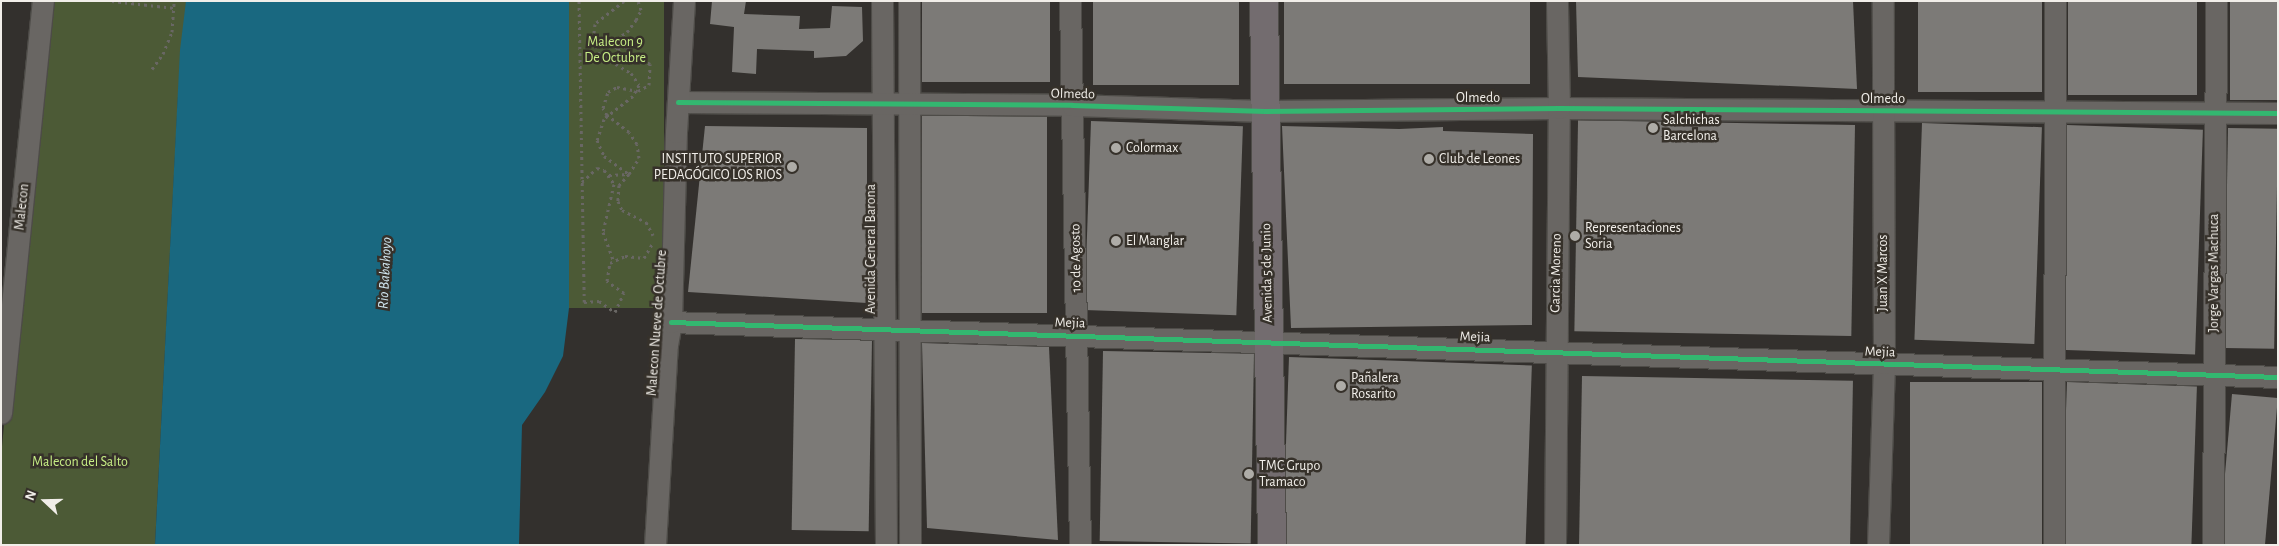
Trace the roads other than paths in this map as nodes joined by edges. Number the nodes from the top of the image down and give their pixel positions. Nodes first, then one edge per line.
1 (44, 1) edge
2 (684, 1) edge
3 (882, 1) edge
4 (909, 1) edge
5 (1070, 1) edge
6 (1264, 1) edge
7 (1557, 1) edge
8 (1883, 1) edge
9 (2055, 1) edge
10 (2216, 1) edge
11 (678, 102) junction
12 (882, 104) junction
13 (908, 104) junction
14 (1072, 105) junction
15 (1559, 108) junction
16 (1882, 111) junction
17 (1265, 112) junction
18 (2055, 112) junction
19 (2215, 113) junction
20 (2278, 113) edge
21 (10, 242) edge
22 (671, 322) junction
23 (883, 328) junction
24 (908, 329) junction
25 (1077, 335) junction
26 (1268, 341) junction
27 (1555, 352) junction
28 (1884, 363) junction
29 (2054, 369) junction
30 (2214, 375) junction
31 (2278, 377) edge
32 (1, 413) edge
33 (655, 545) edge
34 (886, 545) edge
35 (910, 545) edge
36 (1080, 545) edge
37 (1272, 545) edge
38 (1555, 545) edge
39 (1878, 545) edge
40 (2054, 545) edge
41 (2213, 545) edge

1 - 21 street, Malecon
2 - 11 street, Malecon Nueve de Octubre
3 - 12 street, Avenida General Barona
4 - 13 street
5 - 14 street, 10 de Agosto
6 - 17 main road, Avenida 5 de Junio
7 - 15 street, Garcia Moreno
8 - 16 street, Juan X Marcos
9 - 18 street
10 - 19 street, Jorge Vargas Machuca
11 - 12 street, Olmedo
11 - 22 street, Malecon Nueve de Octubre
12 - 13 street, Olmedo
12 - 23 street, Avenida General Barona
13 - 14 street, Olmedo
13 - 24 street
14 - 17 street, Olmedo
14 - 25 street, 10 de Agosto
15 - 16 street, Olmedo
15 - 17 street, Olmedo
15 - 27 street, Garcia Moreno
16 - 18 street, Olmedo
16 - 28 street, Juan X Marcos
17 - 26 main road, Avenida 5 de Junio
18 - 19 street, Olmedo
18 - 29 street
19 - 20 street, Olmedo
19 - 30 street, Jorge Vargas Machuca
21 - 32 street, Malecon
22 - 23 street, Mejia
22 - 33 street, Malecon Nueve de Octubre
23 - 24 street, Mejia
23 - 34 street, Avenida General Barona
24 - 25 street, Mejia
24 - 35 street
25 - 26 street, Mejia
25 - 36 street, 10 de Agosto
26 - 27 street, Mejia
26 - 37 main road, Avenida 5 de Junio
27 - 28 street, Mejia
27 - 38 street, Garcia Moreno
28 - 29 street, Mejia
28 - 39 street, Juan X Marcos
29 - 30 street, Mejia
29 - 40 street
30 - 31 street, Mejia
30 - 41 street, Jorge Vargas Machuca

